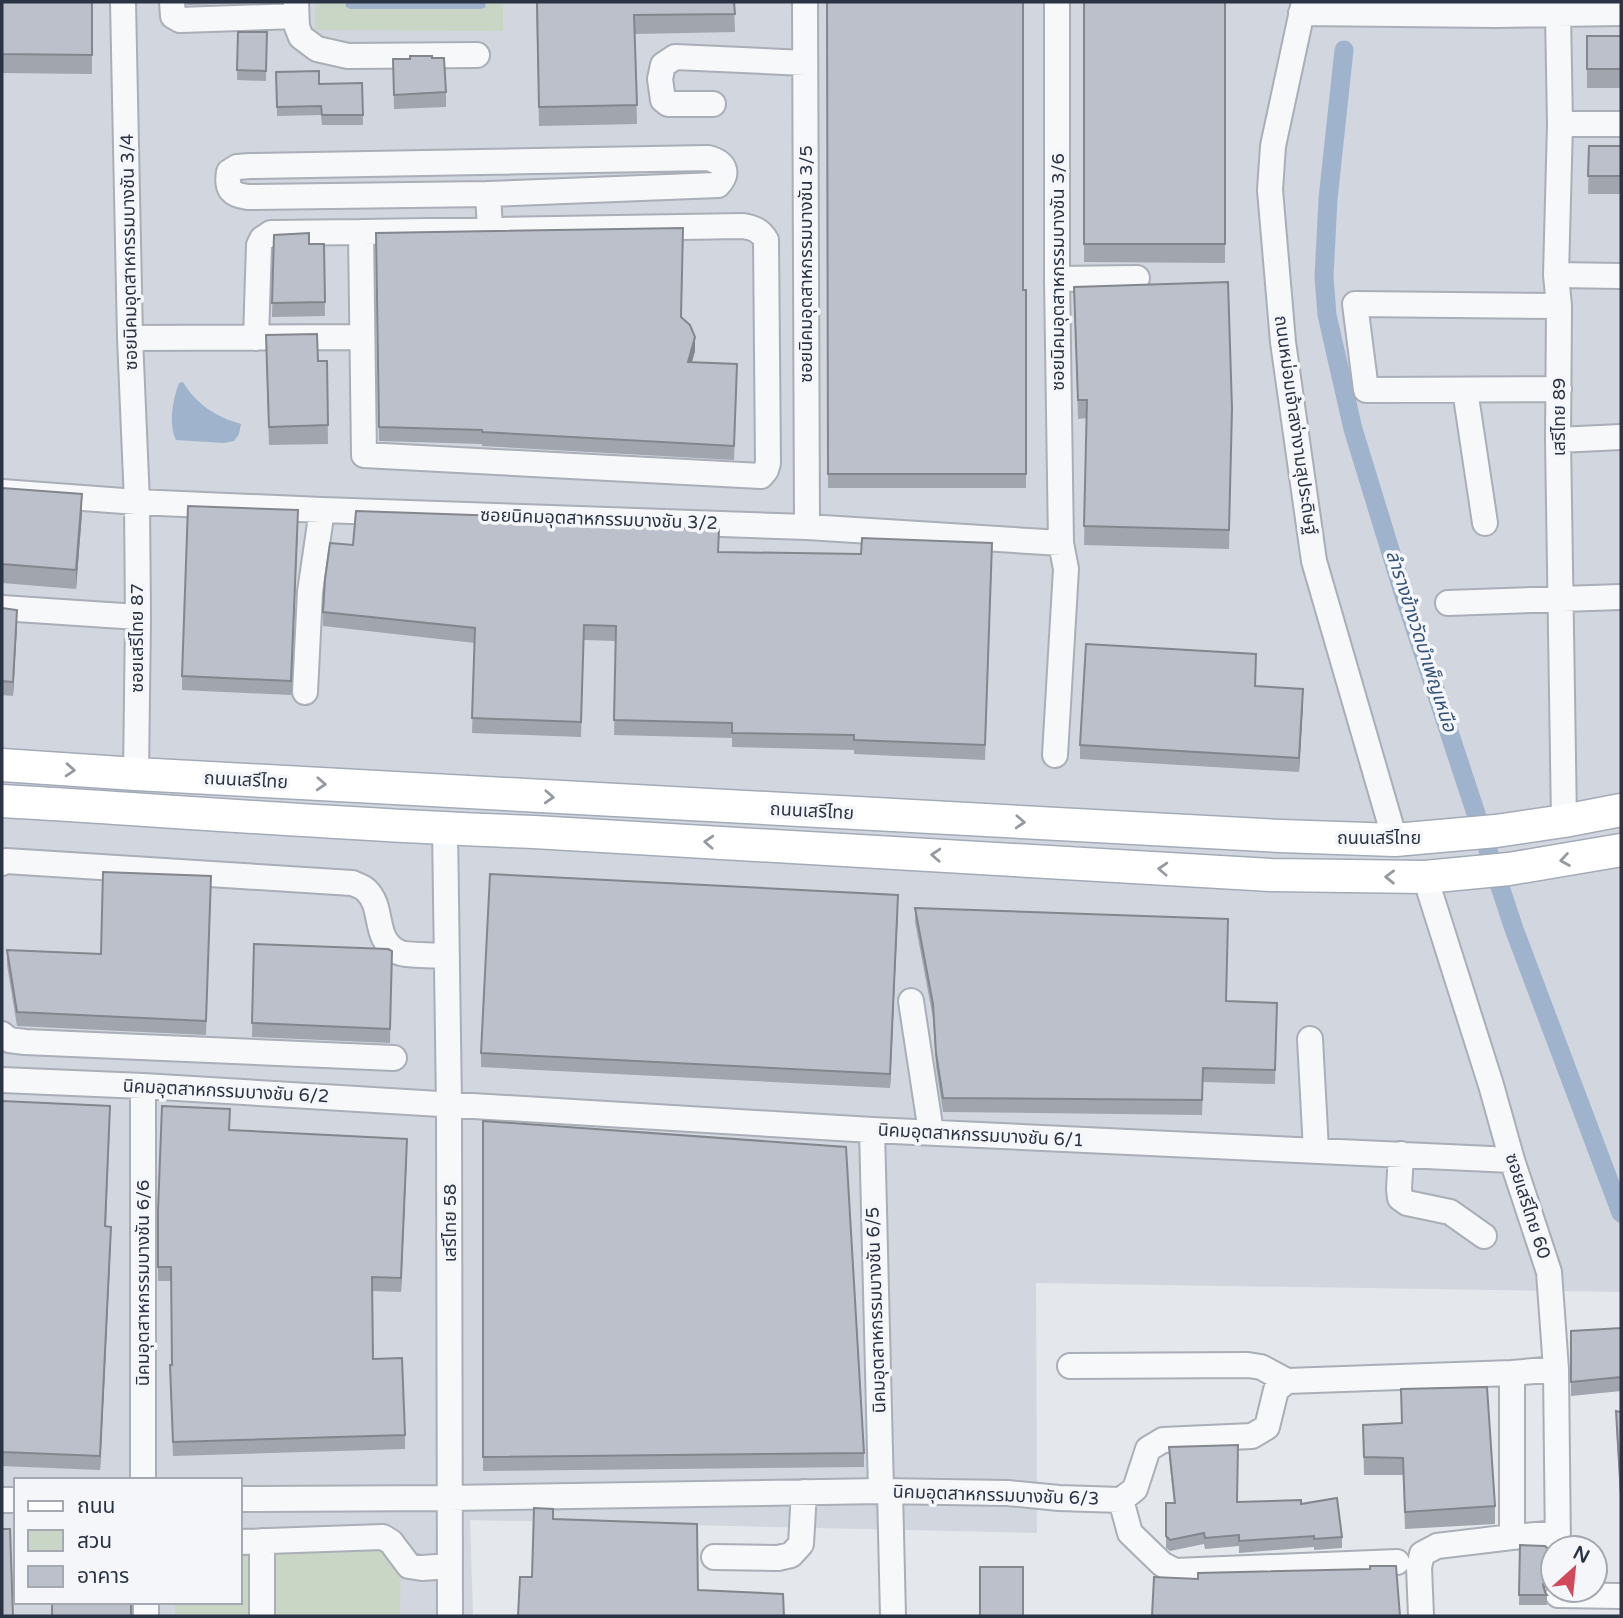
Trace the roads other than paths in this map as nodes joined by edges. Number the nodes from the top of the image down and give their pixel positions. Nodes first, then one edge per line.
1 (123, 2) edge
2 (172, 2) edge
3 (805, 2) edge
4 (1057, 2) edge
5 (1302, 7) edge
6 (1497, 8) edge
7 (296, 9) edge
8 (1621, 13) edge
9 (1558, 14) junction
10 (477, 55) dead end
11 (805, 63) junction
12 (713, 104) dead end
13 (1560, 124) junction
14 (1621, 124) edge
15 (488, 194) junction
16 (490, 230) junction
17 (361, 232) junction
18 (1556, 275) junction
19 (1621, 276) edge
20 (1137, 278) dead end
21 (1057, 279) junction
22 (1559, 306) junction
23 (362, 337) junction
24 (130, 338) junction
25 (256, 338) junction
26 (1559, 389) junction
27 (1465, 390) junction
28 (1621, 438) edge
29 (1558, 440) junction
30 (2, 492) edge
31 (137, 502) junction
32 (322, 510) junction
33 (1485, 523) dead end
34 (807, 527) junction
35 (1061, 543) junction
36 (1621, 597) edge
37 (1561, 598) junction
38 (1448, 603) dead end
39 (2, 608) edge
40 (138, 617) junction
41 (305, 692) dead end
42 (1055, 755) dead end
43 (2, 765) edge
44 (136, 774) junction
45 (2, 801) edge
46 (137, 808) junction
47 (1621, 810) edge
48 (1564, 821) junction
49 (445, 829) junction
50 (1395, 840) junction
51 (1621, 850) edge
52 (2, 863) edge
53 (1425, 877) junction
54 (447, 956) junction
55 (911, 1001) dead end
56 (2, 1034) edge
57 (1310, 1039) dead end
58 (394, 1058) dead end
59 (2, 1080) edge
60 (143, 1086) junction
61 (449, 1105) junction
62 (872, 1129) junction
63 (931, 1132) junction
64 (1316, 1150) junction
65 (1401, 1154) junction
66 (1512, 1160) junction
67 (1483, 1236) dead end
68 (1070, 1366) dead end
69 (1556, 1369) junction
70 (1512, 1373) junction
71 (1287, 1381) junction
72 (143, 1478) edge
73 (886, 1491) junction
74 (804, 1493) junction
75 (450, 1498) junction
76 (242, 1499) edge
77 (1121, 1500) junction
78 (1559, 1534) edge
79 (1512, 1536) junction
80 (1539, 1539) edge
81 (251, 1542) edge
82 (714, 1557) dead end
83 (1397, 1562) dead end
84 (450, 1566) junction
85 (262, 1616) edge
86 (450, 1616) edge
87 (893, 1616) edge
88 (1421, 1616) edge

1 - 24 street, ซอยนิคมอุตสาหกรรมบางชัน 3/4
2 - 7 street
3 - 11 street, ซอยนิคมอุตสาหกรรมบางชัน 3/5
4 - 21 street, ซอยนิคมอุตสาหกรรมบางชัน 3/6
5 - 6 street
5 - 50 street, ถนนหม่อมเจ้าสง่างามสุประดิษฐ์
6 - 9 street
7 - 10 street
8 - 9 street
9 - 13 street, เสรีไทย 89
11 - 12 street
11 - 34 street, ซอยนิคมอุตสาหกรรมบางชัน 3/5
13 - 14 street
13 - 18 street, เสรีไทย 89
15 - 15 street
15 - 16 street
16 - 17 street
16 - 23 street
17 - 23 street
17 - 25 street
18 - 19 street
18 - 22 street, เสรีไทย 89
20 - 21 street
21 - 35 street, ซอยนิคมอุตสาหกรรมบางชัน 3/6
22 - 26 street, เสรีไทย 89
22 - 27 street
23 - 25 street
24 - 25 street
24 - 31 street, ซอยนิคมอุตสาหกรรมบางชัน 3/4
26 - 27 street
26 - 29 street, เสรีไทย 89
27 - 33 street
28 - 29 street
29 - 37 street, เสรีไทย 89
30 - 31 street, ซอยนิคมอุตสาหกรรมบางชัน 3/2
31 - 32 street, ซอยนิคมอุตสาหกรรมบางชัน 3/2
31 - 40 street, ซอยเสรีไทย 87
32 - 34 street, ซอยนิคมอุตสาหกรรมบางชัน 3/2
32 - 41 street
34 - 35 street, ซอยนิคมอุตสาหกรรมบางชัน 3/2
35 - 42 street, ซอยนิคมอุตสาหกรรมบางชัน 3/6
36 - 37 street
37 - 38 street
37 - 48 street, เสรีไทย 89
39 - 40 street
40 - 44 street, ซอยเสรีไทย 87
43 -> 44 main road, ถนนเสรีไทย
44 - 46 main road
44 -> 50 main road, ถนนเสรีไทย
45 - 46 main road, ถนนเสรีไทย
46 - 49 main road, ถนนเสรีไทย
47 - 48 main road, ถนนเสรีไทย
48 - 50 main road, ถนนเสรีไทย
53 -> 49 main road, ถนนเสรีไทย
49 - 54 street, เสรีไทย 58
51 -> 53 main road, ถนนเสรีไทย
52 - 54 street
53 - 66 street, ซอยเสรีไทย 60
54 - 61 street, เสรีไทย 58
55 - 63 street
56 - 58 street
57 - 64 street
59 - 60 street, นิคมอุตสาหกรรมบางชัน 6/2
60 - 61 street, นิคมอุตสาหกรรมบางชัน 6/2
60 - 72 street, นิคมอุตสาหกรรมบางชัน 6/6
61 - 62 street, นิคมอุตสาหกรรมบางชัน 6/1
61 - 75 street, เสรีไทย 58
62 - 63 street, นิคมอุตสาหกรรมบางชัน 6/1
62 - 73 street, นิคมอุตสาหกรรมบางชัน 6/5
63 - 64 street, นิคมอุตสาหกรรมบางชัน 6/1
64 - 65 street, นิคมอุตสาหกรรมบางชัน 6/1
65 - 66 street, นิคมอุตสาหกรรมบางชัน 6/1
65 - 67 street
66 - 69 street, ซอยเสรีไทย 60
68 - 71 street
69 - 70 street
69 - 78 street, ซอยเสรีไทย 60
70 - 71 street
70 - 79 street
71 - 77 street, นิคมอุตสาหกรรมบางชัน 6/3
73 - 74 street, นิคมอุตสาหกรรมบางชัน 6/3
73 - 77 street, นิคมอุตสาหกรรมบางชัน 6/3
73 - 87 street, นิคมอุตสาหกรรมบางชัน 6/5
74 - 75 street, นิคมอุตสาหกรรมบางชัน 6/3
74 - 82 street
75 - 76 street, นิคมอุตสาหกรรมบางชัน 6/3
75 - 84 street, เสรีไทย 58
77 - 83 street
79 - 80 street
79 - 88 street
81 - 84 street
81 - 85 street
84 - 86 street, เสรีไทย 58

